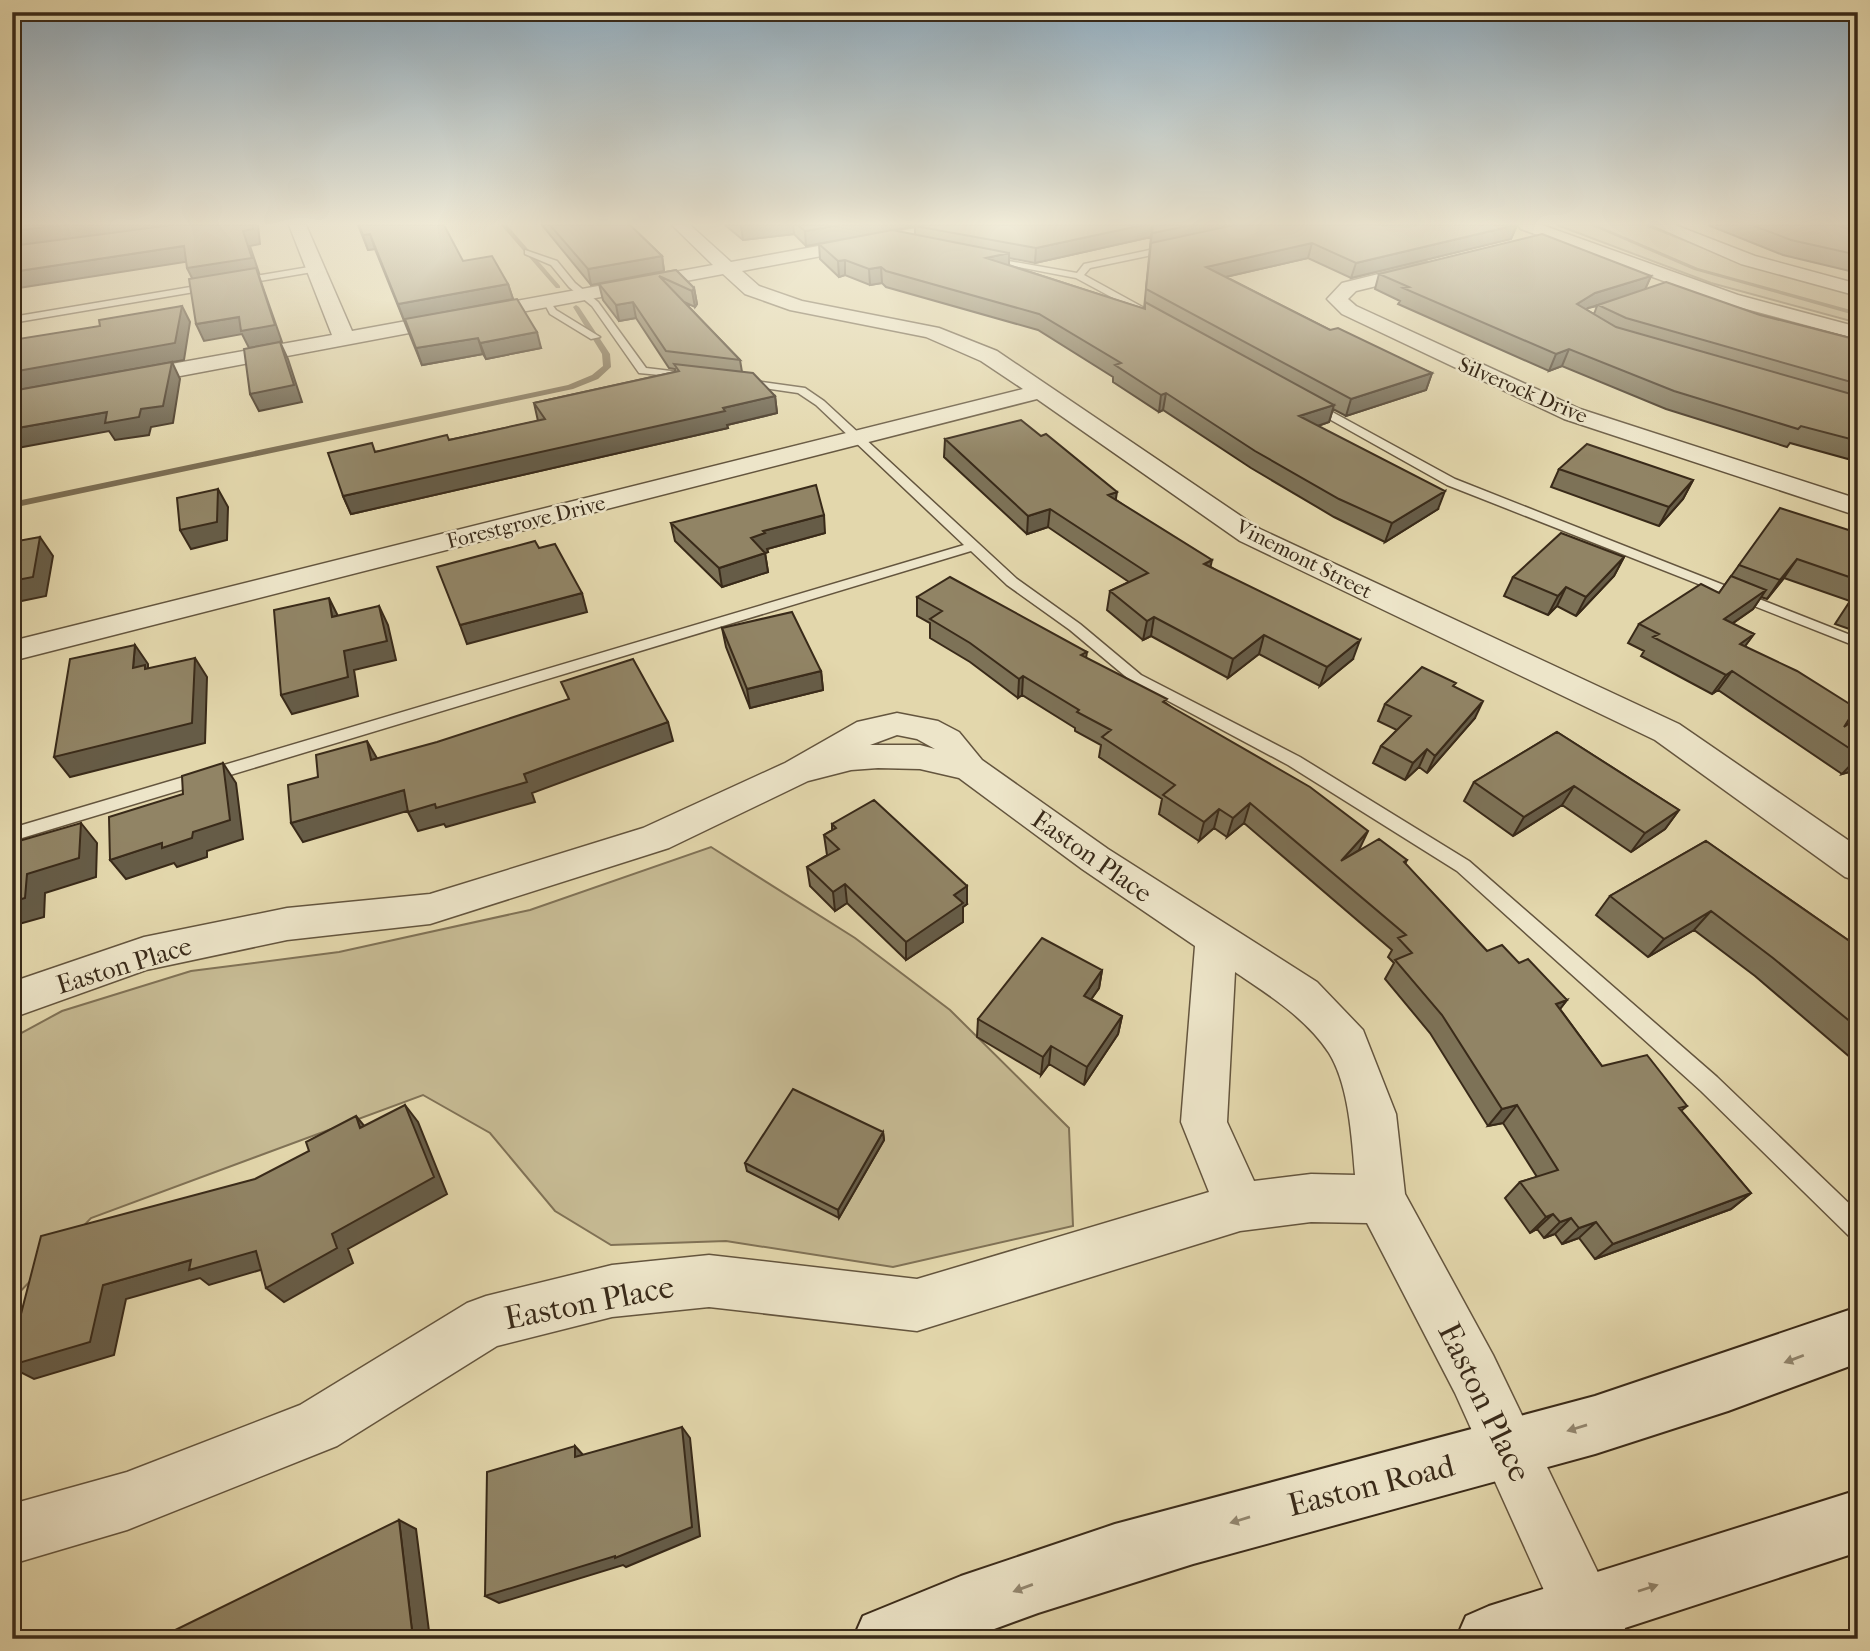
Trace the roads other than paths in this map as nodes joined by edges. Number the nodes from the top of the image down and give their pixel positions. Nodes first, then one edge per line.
1 (119, 302) edge
2 (329, 302) edge
3 (539, 302) edge
4 (546, 302) edge
5 (593, 302) edge
6 (786, 302) edge
7 (1127, 302) edge
8 (1340, 302) edge
9 (1742, 302) edge
10 (12, 320) edge
11 (1163, 322) edge
12 (1858, 333) edge
13 (595, 337) dead end
14 (344, 338) junction
15 (696, 377) edge
16 (723, 380) edge
17 (105, 383) edge
18 (1040, 392) junction
19 (1295, 395) edge
20 (860, 439) junction
21 (1858, 508) edge
22 (974, 546) junction
23 (1858, 643) edge
24 (12, 651) edge
25 (12, 835) edge
26 (1858, 867) edge
27 (1216, 940) junction
28 (12, 1000) edge
29 (1381, 1199) junction
30 (1240, 1207) junction
31 (1858, 1229) edge
32 (1858, 1335) edge
33 (1510, 1450) junction
34 (1858, 1521) edge
35 (12, 1534) edge
36 (1591, 1624) edge
37 (886, 1639) edge
38 (1489, 1639) edge

1 - 10 lane
2 - 14 street
3 - 14 street
4 - 13 lane
5 - 15 lane
6 - 18 street, Vinemont Street
7 - 11 lane
8 - 21 street, Silverock Drive
9 - 12 street
14 - 17 street
16 - 20 lane
18 - 20 street, Forestgrove Drive
18 - 26 street, Vinemont Street
19 - 23 lane
20 - 22 lane
20 - 24 street, Forestgrove Drive
22 - 25 lane
22 - 31 lane
27 - 28 street, Easton Place
27 - 29 street, Easton Place
27 - 30 street
29 - 30 street, Easton Place
29 - 33 street, Easton Place
30 - 35 street, Easton Place
32 -> 33 main road, Easton Road
33 - 36 street, Easton Place
33 -> 37 main road, Easton Road
36 -> 34 main road
36 - 38 main road

